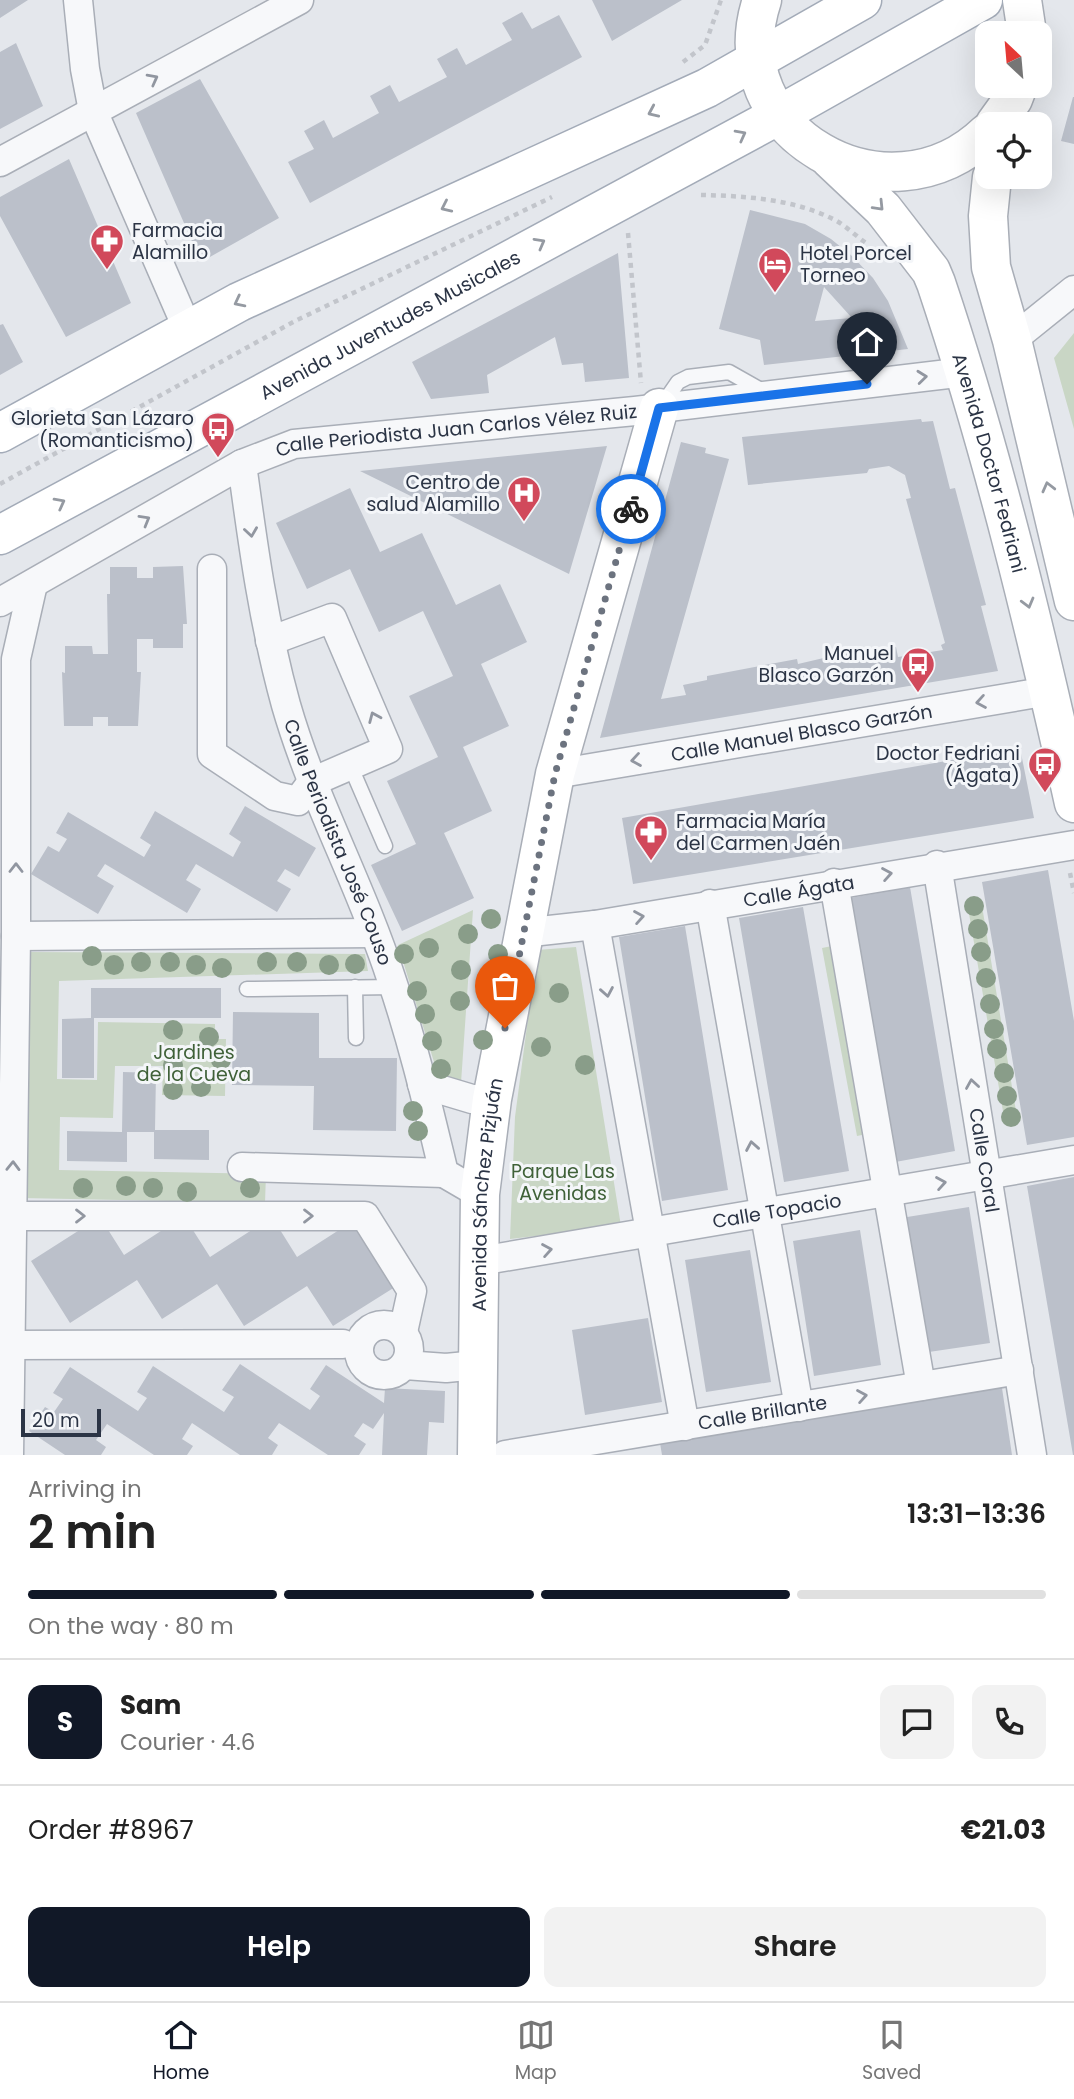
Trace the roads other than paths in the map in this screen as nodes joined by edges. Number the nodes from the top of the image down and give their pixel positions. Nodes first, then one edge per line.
1 (78, 0) edge
2 (299, 0) edge
3 (762, 0) edge
4 (862, 0) edge
5 (983, 0) edge
6 (1022, 0) edge
7 (1025, 21) edge
8 (757, 58) junction
9 (93, 111) junction
10 (779, 115) junction
11 (975, 145) edge
12 (830, 159) junction
13 (0, 162) edge
14 (991, 189) edge
15 (1074, 290) edge
16 (188, 330) junction
17 (1012, 340) junction
18 (965, 372) junction
19 (650, 397) junction
20 (0, 433) edge
21 (242, 464) junction
22 (1065, 521) edge
23 (0, 535) edge
24 (212, 569) dead end
25 (33, 584) junction
26 (1074, 601) edge
27 (0, 602) edge
28 (270, 641) junction
29 (8, 660) edge
30 (1061, 695) edge
31 (350, 765) junction
32 (555, 774) junction
33 (312, 782) junction
34 (1074, 803) edge
35 (385, 846) dead end
36 (1071, 853) edge
37 (937, 865) junction
38 (834, 883) junction
39 (710, 904) junction
40 (595, 925) junction
41 (374, 933) junction
42 (523, 933) junction
43 (16, 936) junction
44 (355, 987) junction
45 (394, 987) junction
46 (247, 989) dead end
47 (356, 1038) dead end
48 (422, 1084) junction
49 (492, 1099) junction
50 (1074, 1160) edge
51 (242, 1167) dead end
52 (444, 1173) junction
53 (987, 1175) junction
54 (886, 1192) junction
55 (480, 1194) junction
56 (764, 1213) junction
57 (12, 1216) junction
58 (650, 1233) junction
59 (480, 1261) junction
60 (403, 1332) junction
61 (343, 1344) dead end
62 (10, 1345) junction
63 (405, 1365) junction
64 (477, 1365) junction
65 (1019, 1370) junction
66 (921, 1386) junction
67 (799, 1407) junction
68 (685, 1426) junction
69 (625, 1445) edge
70 (9, 1455) edge
71 (477, 1455) edge
72 (505, 1455) edge
73 (1032, 1455) edge

1 - 9 street
9 -> 2 street
3 - 8 main road
4 - 8 main road
5 - 10 main road, Avenida Juventudes Musicales
6 - 7 main road
8 - 10 main road
8 -> 16 main road
9 - 13 street
9 - 16 street
10 - 12 main road
23 -> 10 main road, Avenida Juventudes Musicales
11 - 12 main road
12 -> 18 main road, Avenida Doctor Fedriani
14 - 17 main road
15 - 17 street
16 - 20 main road
22 -> 17 main road
19 -> 18 street, Calle Periodista Juan Carlos Vélez Ruiz
18 -> 30 main road, Avenida Doctor Fedriani
19 - 21 street, Calle Periodista Juan Carlos Vélez Ruiz
19 - 32 main road, Avenida Sánchez Pizjuán
25 -> 21 street
21 -> 28 street, Calle Periodista José Couso
22 - 26 main road
24 - 33 street
25 - 27 street
25 - 29 street
31 -> 28 street
28 - 33 street, Calle Periodista José Couso
43 -> 29 street
30 -> 32 street, Calle Manuel Blasco Garzón
30 - 34 main road, Avenida Doctor Fedriani
31 - 33 street
31 - 35 lane
32 - 42 main road, Avenida Sánchez Pizjuán
33 - 41 street, Calle Periodista José Couso
36 - 37 street, Calle Ágata
38 -> 37 street, Calle Ágata
53 -> 37 street, Calle Coral
38 - 39 street, Calle Ágata
38 - 54 street
40 -> 39 street, Calle Ágata
56 -> 39 street
40 - 42 street, Calle Ágata
40 -> 58 street
41 - 43 street
41 - 45 street, Calle Periodista José Couso
42 - 49 main road, Avenida Sánchez Pizjuán
57 -> 43 street
44 - 45 lane
44 - 46 lane
44 - 47 lane
45 - 48 street, Calle Periodista José Couso
48 - 49 street
48 - 52 street, Calle Periodista José Couso
49 - 55 main road, Avenida Sánchez Pizjuán
50 - 53 street, Calle Topacio
51 - 52 street
52 - 55 street
54 -> 53 street, Calle Topacio
53 - 65 street, Calle Coral
54 - 56 street, Calle Topacio
54 - 66 street
55 - 59 main road, Avenida Sánchez Pizjuán
56 - 58 street, Calle Topacio
56 - 67 street
57 -> 60 street
57 - 62 street
59 -> 58 street, Calle Topacio
58 - 68 street
59 - 64 main road, Avenida Sánchez Pizjuán
60 - 63 street
60 - 63 street
61 - 62 street
62 - 70 street
63 - 64 street
64 - 71 main road, Avenida Sánchez Pizjuán
65 - 66 street, Calle Brillante
65 - 73 street, Calle Coral
67 -> 66 street, Calle Brillante
67 - 68 street, Calle Brillante
68 - 69 street, Calle Brillante
69 - 72 street, Calle Brillante

